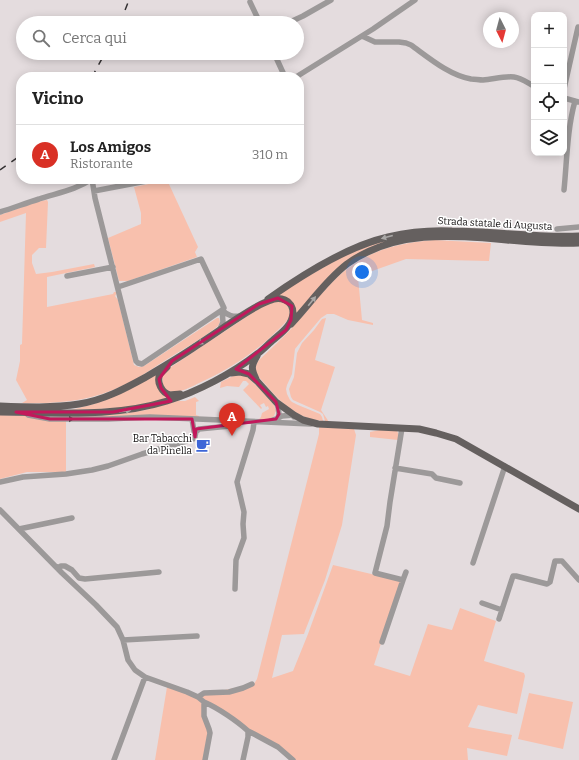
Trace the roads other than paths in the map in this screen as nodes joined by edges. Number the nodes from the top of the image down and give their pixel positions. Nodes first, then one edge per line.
1 (331, 0) edge
2 (415, 0) edge
3 (250, 2) dead end
4 (257, 16) edge
5 (303, 16) edge
6 (578, 27) edge
7 (362, 36) junction
8 (277, 60) edge
9 (282, 72) edge
10 (304, 72) edge
11 (531, 84) edge
12 (565, 84) edge
13 (567, 99) edge
14 (577, 102) edge
15 (84, 184) edge
16 (93, 184) edge
17 (131, 184) edge
18 (564, 190) dead end
19 (94, 191) junction
20 (0, 212) edge
21 (579, 227) edge
22 (556, 229) dead end
23 (579, 236) edge
24 (579, 243) edge
25 (113, 267) junction
26 (67, 276) dead end
27 (118, 287) junction
28 (259, 304) junction
29 (222, 310) junction
30 (241, 316) junction
31 (286, 330) junction
32 (219, 331) junction
33 (258, 354) junction
34 (172, 361) junction
35 (229, 374) junction
36 (257, 381) junction
37 (191, 392) junction
38 (276, 402) junction
39 (0, 406) edge
40 (0, 412) edge
41 (16, 412) junction
42 (294, 416) junction
43 (278, 418) junction
44 (192, 419) junction
45 (243, 422) junction
46 (254, 422) junction
47 (267, 422) junction
48 (293, 424) junction
49 (318, 424) junction
50 (402, 428) junction
51 (195, 437) junction
52 (505, 466) junction
53 (395, 468) junction
54 (0, 482) edge
55 (460, 483) dead end
56 (579, 509) edge
57 (0, 510) edge
58 (72, 518) dead end
59 (19, 528) junction
60 (473, 563) dead end
61 (57, 568) junction
62 (159, 572) dead end
63 (406, 572) dead end
64 (403, 580) junction
65 (579, 580) edge
66 (235, 589) dead end
67 (482, 603) dead end
68 (502, 610) junction
69 (499, 619) dead end
70 (197, 636) dead end
71 (123, 640) junction
72 (382, 642) dead end
73 (145, 677) junction
74 (252, 684) dead end
75 (198, 697) junction
76 (204, 702) junction
77 (248, 731) junction
78 (114, 760) edge
79 (205, 760) edge
80 (243, 760) edge
81 (293, 760) edge

1 - 5 street
2 - 7 street
3 - 4 street
6 - 12 street
7 - 10 street
7 - 11 street
8 - 9 street
13 - 14 street
14 - 18 street
15 - 20 street
16 - 19 street
17 - 19 street
19 - 25 street
21 - 22 street
23 -> 28 main road, Strada statale di Augusta
31 -> 24 main road, Strada statale di Augusta
25 - 26 street
25 - 27 street
27 - 29 street
27 - 29 street
28 - 30 main road, Strada statale di Augusta
28 - 31 main road
29 - 30 street
29 - 32 street
30 - 32 main road, Strada statale di Augusta
31 - 33 main road, Strada statale di Augusta
32 -> 34 main road, Strada statale di Augusta
33 - 35 main road, Strada statale di Augusta
33 - 36 main road
34 - 37 main road
34 - 39 main road, Strada statale di Augusta
35 - 36 main road
35 - 37 main road, Strada statale di Augusta
36 - 38 main road
41 -> 37 main road
38 - 42 main road
38 - 43 street
40 - 41 main road
41 -> 44 street
42 - 43 street
42 - 48 street
42 - 49 main road
43 - 47 street
44 - 45 street
44 - 51 street
45 - 46 street
45 - 51 street
46 - 47 street
46 - 66 street
47 - 48 street
48 - 49 street
49 - 50 main road
50 - 52 main road
50 - 53 street
51 - 54 street
52 - 56 main road
52 - 60 street
53 - 55 street
53 - 64 street
57 - 59 street
58 - 59 street
59 - 61 street
61 - 62 street
61 - 71 street
63 - 64 street
64 - 72 street
65 - 68 street
67 - 68 street
68 - 69 street
70 - 71 street
71 - 73 street
73 - 75 street
73 - 78 street
74 - 75 street
75 - 76 street
76 - 77 street
76 - 79 street
77 - 80 street
77 - 81 street

